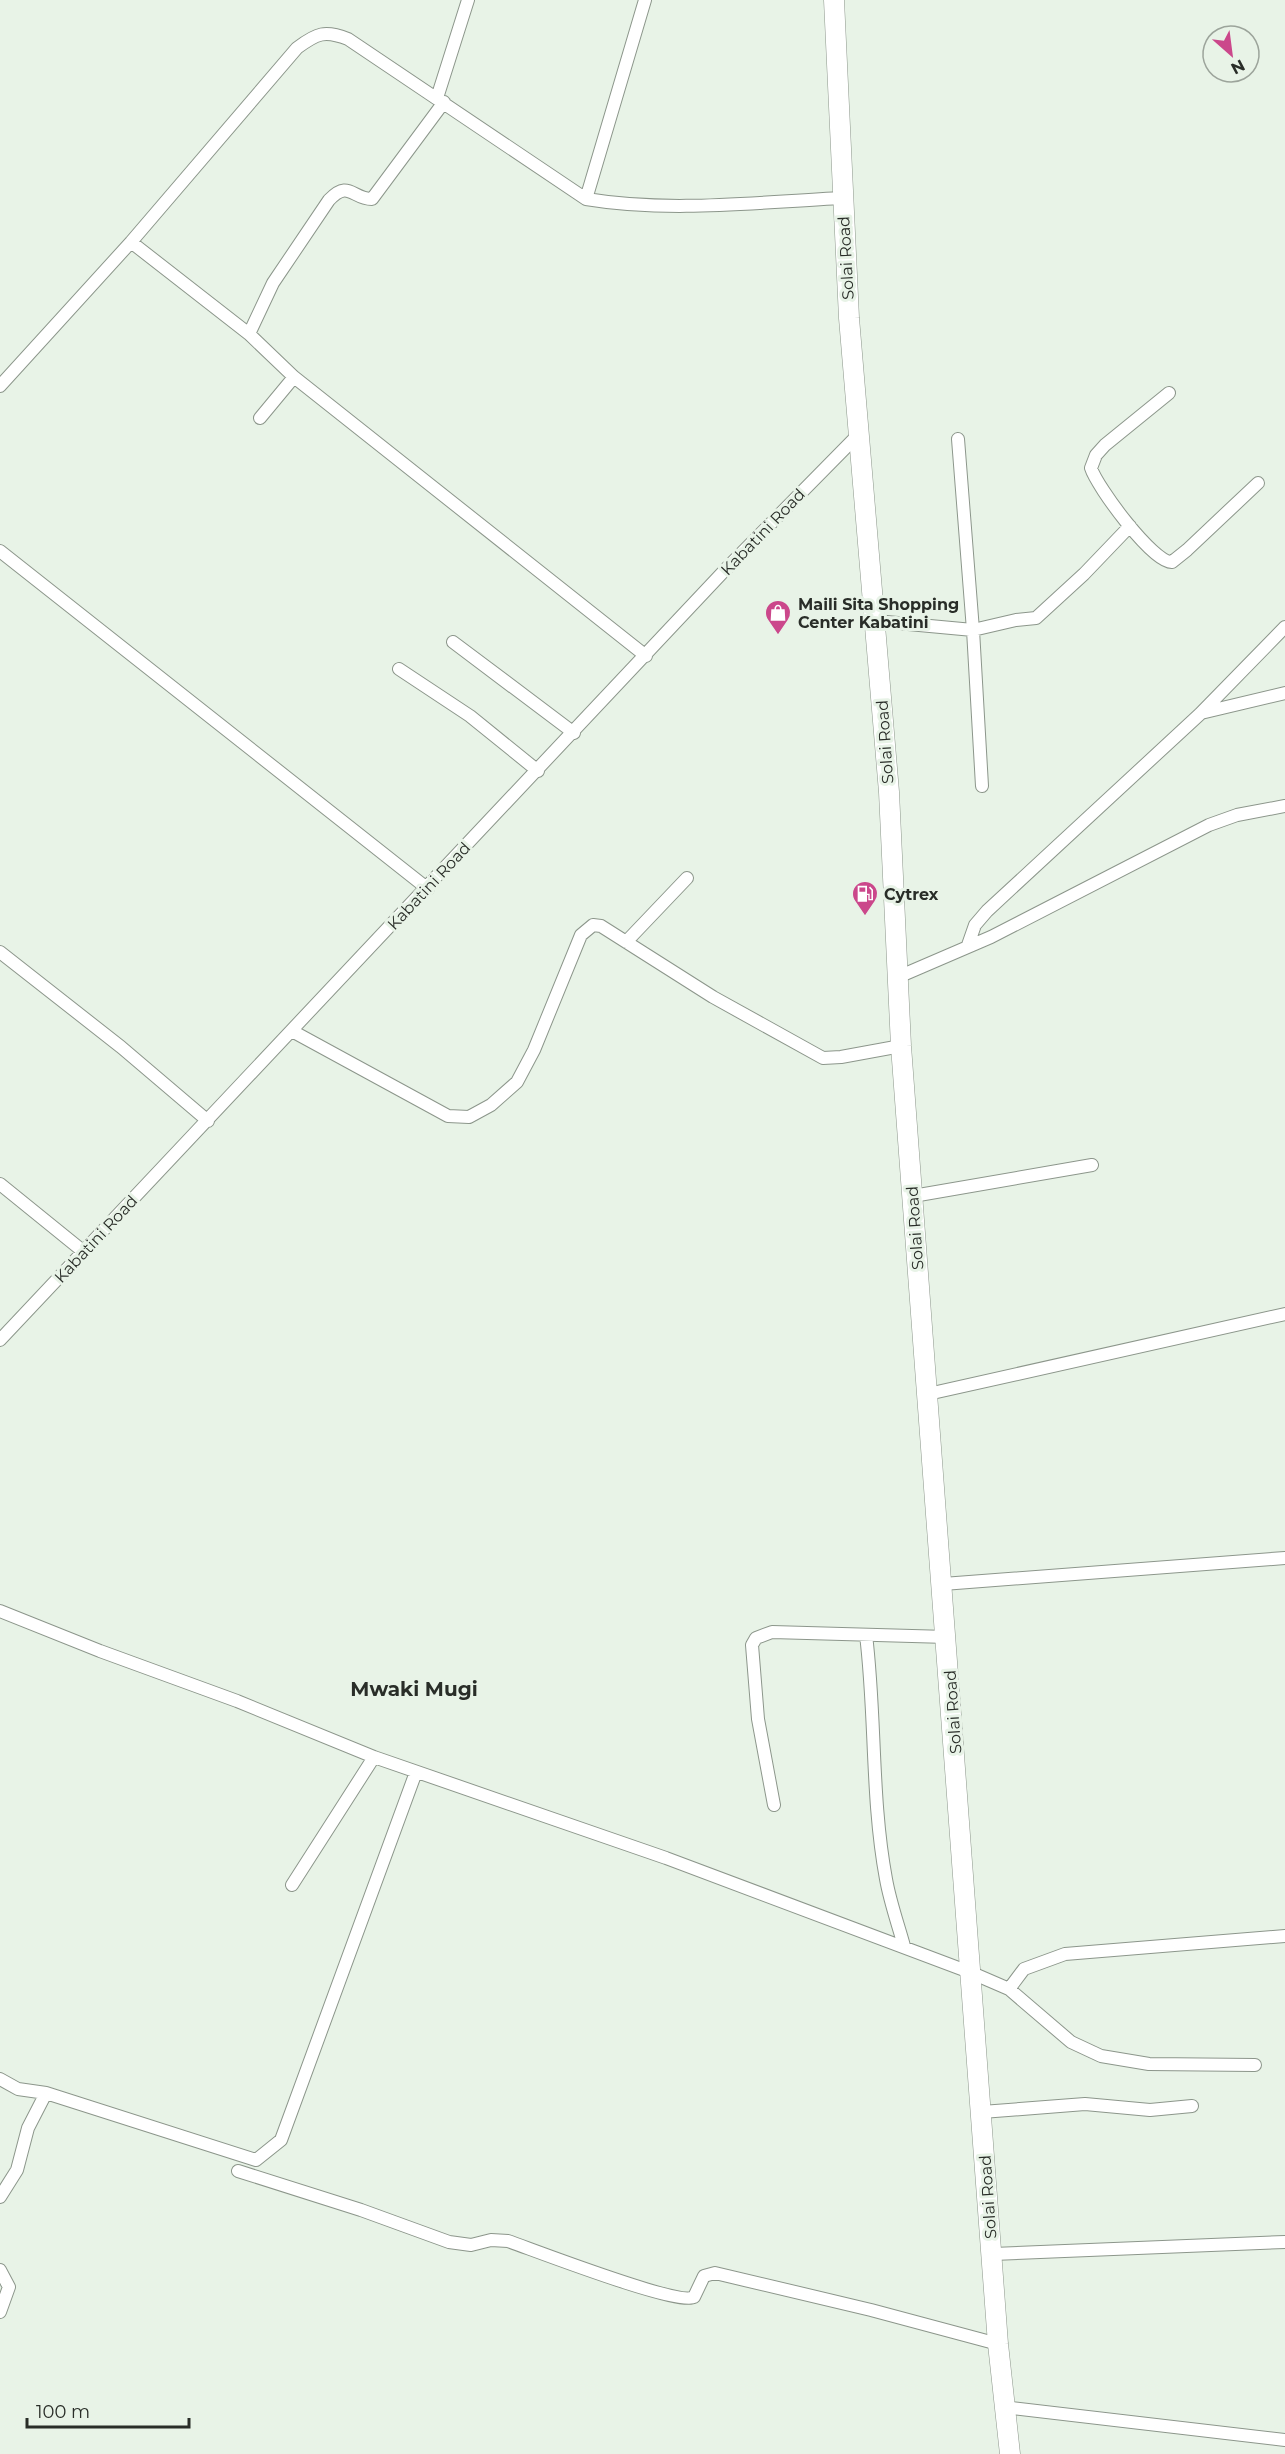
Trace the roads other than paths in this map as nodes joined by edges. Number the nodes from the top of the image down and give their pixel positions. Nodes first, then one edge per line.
1 (468, 0) edge
2 (645, 0) edge
3 (834, 0) edge
4 (441, 100) junction
5 (843, 198) junction
6 (586, 199) junction
7 (131, 242) junction
8 (249, 334) junction
9 (294, 377) junction
10 (0, 386) edge
11 (1169, 393) dead end
12 (260, 418) dead end
13 (860, 434) junction
14 (957, 439) dead end
15 (1258, 483) dead end
16 (1130, 526) junction
17 (0, 551) edge
18 (876, 621) junction
19 (1285, 627) edge
20 (973, 630) junction
21 (453, 642) dead end
22 (646, 656) junction
23 (399, 669) dead end
24 (1285, 693) edge
25 (1200, 714) junction
26 (574, 733) junction
27 (538, 771) junction
28 (982, 786) dead end
29 (1285, 806) edge
30 (687, 878) dead end
31 (428, 889) junction
32 (626, 942) junction
33 (968, 945) junction
34 (0, 952) edge
35 (898, 976) junction
36 (292, 1031) junction
37 (901, 1046) junction
38 (208, 1121) junction
39 (1092, 1165) dead end
40 (0, 1184) edge
41 (913, 1196) junction
42 (84, 1252) junction
43 (1285, 1314) edge
44 (0, 1340) edge
45 (928, 1394) junction
46 (1285, 1558) edge
47 (943, 1584) junction
48 (0, 1611) edge
49 (866, 1635) junction
50 (947, 1637) junction
51 (374, 1757) junction
52 (416, 1772) junction
53 (774, 1805) dead end
54 (292, 1885) dead end
55 (1285, 1936) edge
56 (904, 1946) junction
57 (972, 1973) junction
58 (1009, 1989) junction
59 (1256, 2065) dead end
60 (0, 2079) edge
61 (46, 2093) junction
62 (1192, 2106) dead end
63 (982, 2112) junction
64 (238, 2171) dead end
65 (0, 2197) edge
66 (1285, 2242) edge
67 (993, 2254) junction
68 (0, 2270) edge
69 (0, 2312) edge
70 (998, 2344) junction
71 (1003, 2407) junction
72 (1285, 2440) edge
73 (1010, 2454) edge

1 - 4 street
2 - 6 street
3 - 5 highway, Solai Road
4 - 6 street
4 - 7 street
4 - 8 street
5 - 6 street
5 - 13 highway, Solai Road
7 - 8 street
7 - 10 street
8 - 9 street
9 - 12 street
9 - 22 street
11 - 16 street
13 - 18 highway, Solai Road
13 - 22 street, Kabatini Road
14 - 20 street
15 - 16 street
16 - 20 street
17 - 31 street
18 - 20 street
18 - 35 highway, Solai Road
19 - 25 street
20 - 28 street
21 - 26 street
22 - 26 street, Kabatini Road
23 - 27 street
24 - 25 street
25 - 33 street
26 - 27 street, Kabatini Road
27 - 31 street, Kabatini Road
29 - 33 street
30 - 32 street
31 - 36 street, Kabatini Road
32 - 36 street
32 - 37 street
33 - 35 street
34 - 38 street
35 - 37 highway, Solai Road
36 - 38 street, Kabatini Road
37 - 41 highway, Solai Road
38 - 42 street, Kabatini Road
39 - 41 street
40 - 42 street
41 - 45 highway, Solai Road
42 - 44 street, Kabatini Road
43 - 45 street
45 - 47 highway, Solai Road
46 - 47 street
47 - 50 highway, Solai Road
48 - 51 street
49 - 50 street
49 - 53 street
49 - 56 street
50 - 57 highway, Solai Road
51 - 52 street
51 - 54 street
52 - 56 street
52 - 61 street
55 - 58 street
56 - 57 street
57 - 58 street
57 - 63 highway, Solai Road
58 - 59 street
60 - 61 street
61 - 65 street
62 - 63 street
63 - 67 highway, Solai Road
64 - 70 street
66 - 67 street
67 - 70 highway, Solai Road
68 - 69 street
70 - 71 highway, Solai Road
71 - 72 street
71 - 73 highway, Solai Road

